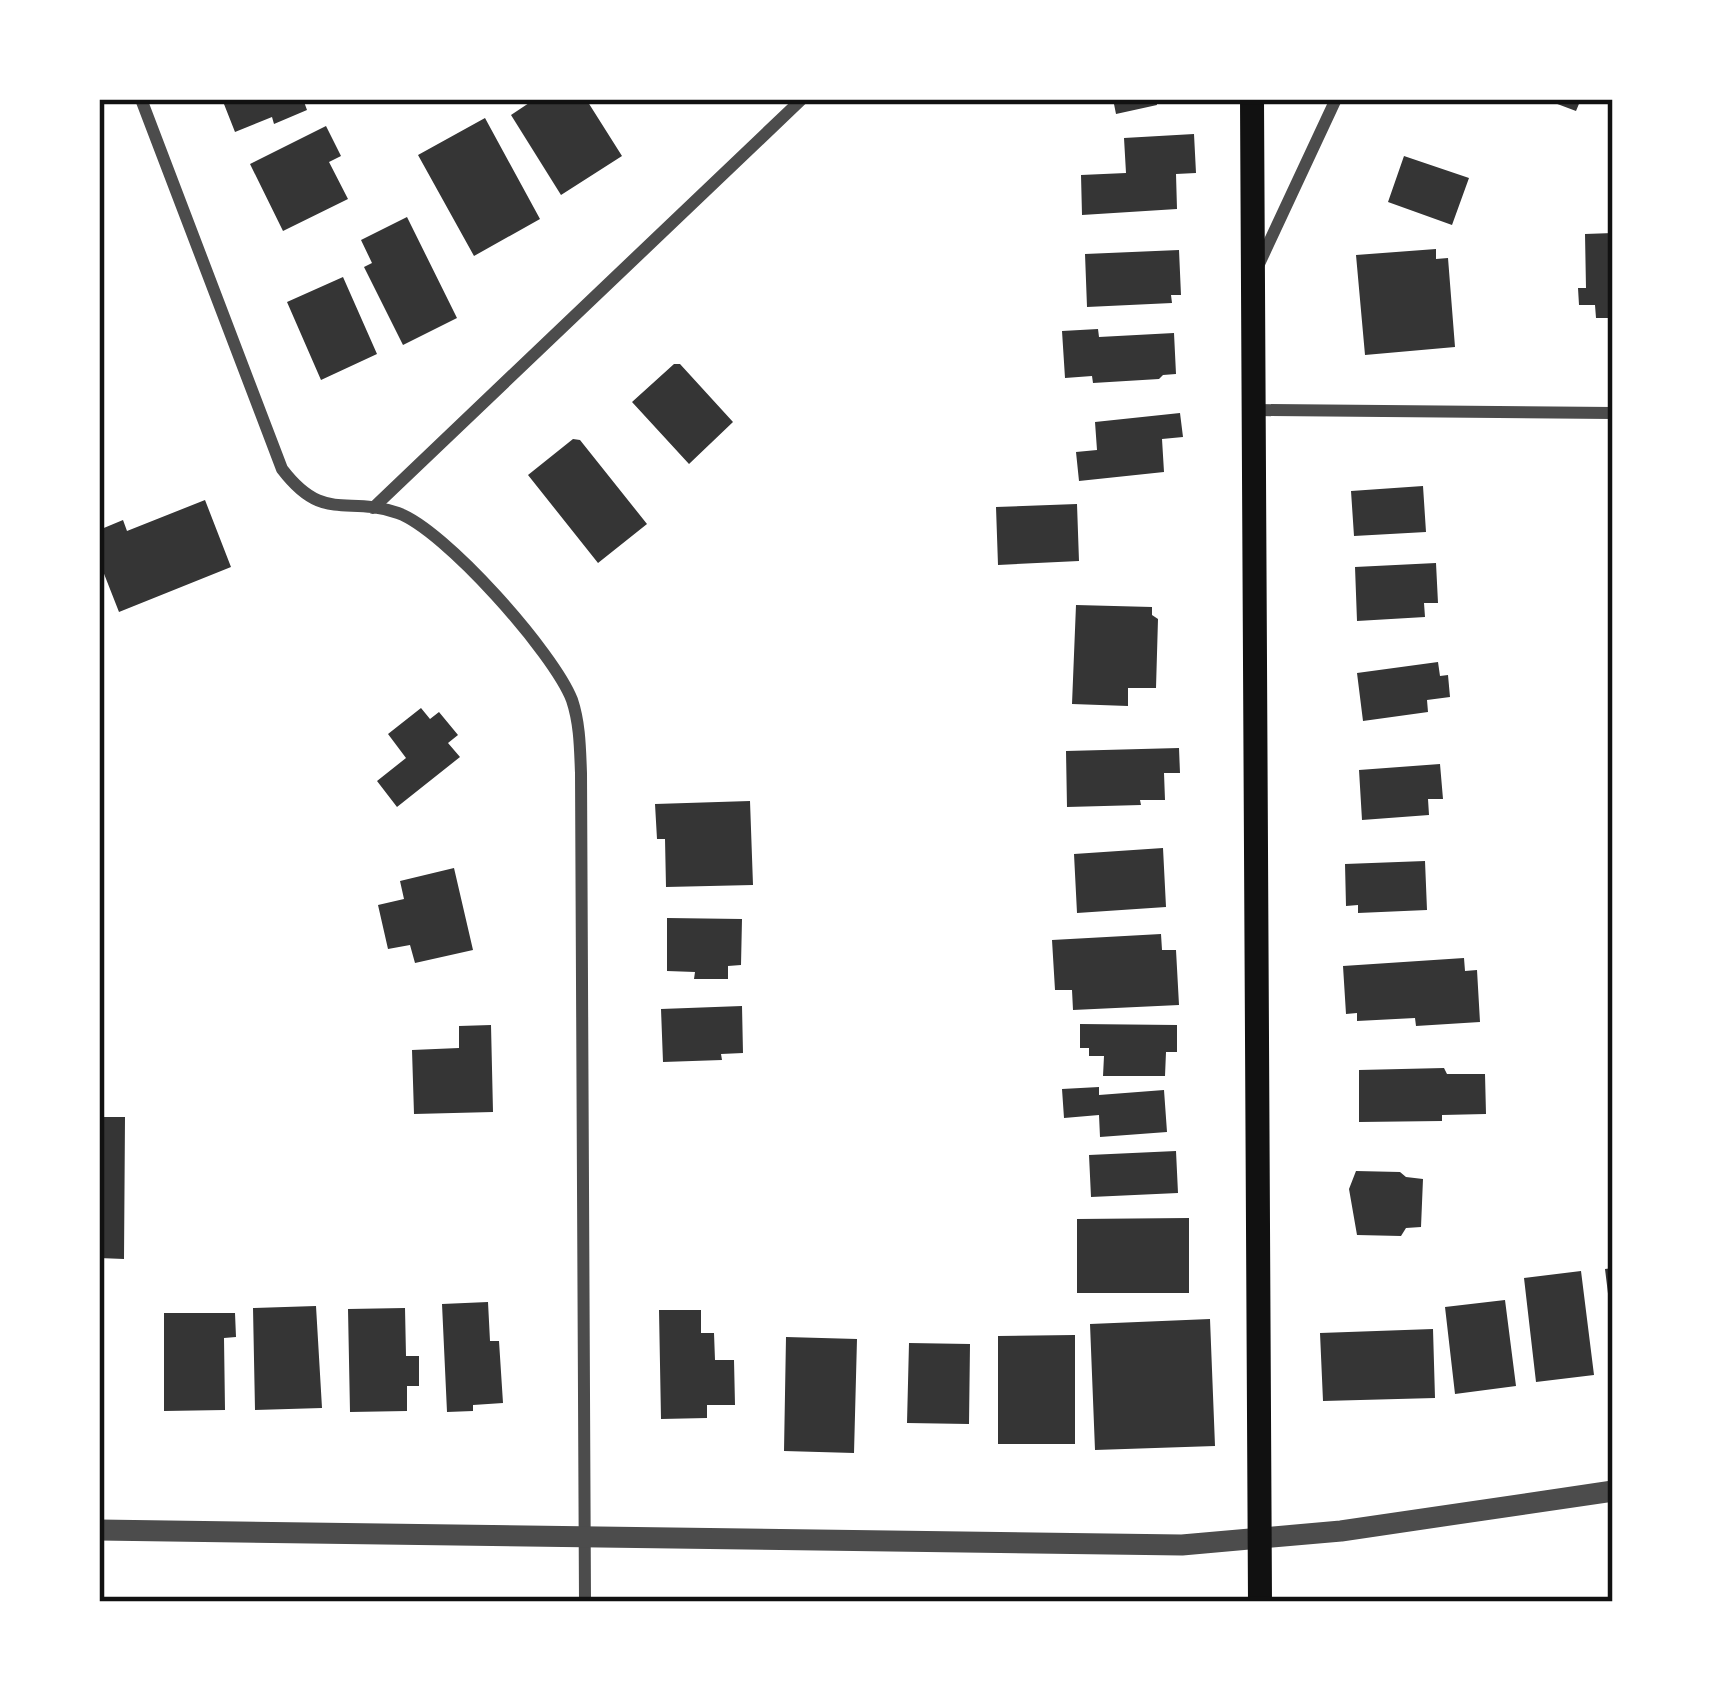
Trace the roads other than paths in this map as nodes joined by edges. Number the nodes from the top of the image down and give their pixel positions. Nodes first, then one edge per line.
1 (141, 99) edge
2 (802, 99) edge
3 (1252, 99) edge
4 (1336, 99) edge
5 (1256, 271) junction
6 (1256, 410) junction
7 (1613, 413) edge
8 (373, 508) junction
9 (1613, 1491) edge
10 (99, 1530) edge
11 (584, 1538) junction
12 (1260, 1540) junction
13 (584, 1602) edge
14 (1260, 1602) edge

1 - 8 street
2 - 8 street
3 - 5 main road
4 - 5 street
5 - 6 main road
6 - 7 street
6 - 12 main road
8 - 11 street
9 - 12 street
10 - 11 street
11 - 12 street
11 - 13 street
12 - 14 main road

